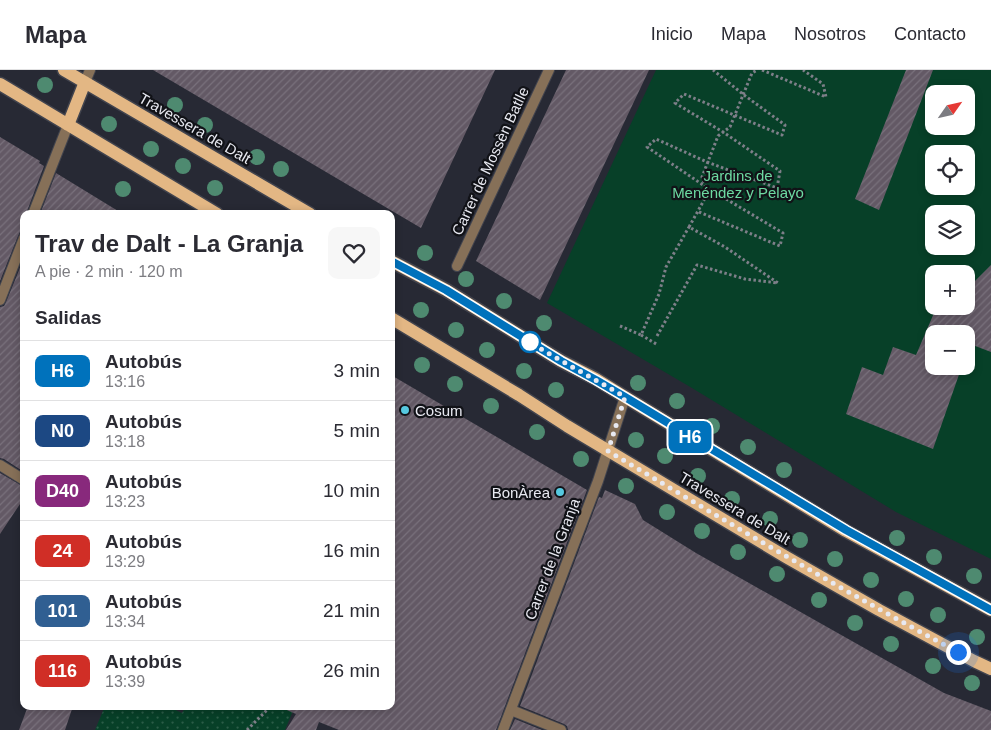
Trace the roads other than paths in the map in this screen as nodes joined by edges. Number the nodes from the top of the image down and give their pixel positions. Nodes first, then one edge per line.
1 (64, 70) edge
2 (550, 70) edge
3 (88, 76) edge
4 (0, 84) edge
5 (68, 125) junction
6 (35, 210) edge
7 (210, 210) edge
8 (304, 210) edge
9 (20, 248) edge
10 (395, 263) edge
11 (457, 266) dead end
12 (0, 300) edge
13 (395, 320) edge
14 (625, 397) junction
15 (608, 451) junction
16 (0, 465) edge
17 (20, 478) edge
18 (991, 610) edge
19 (991, 669) edge
20 (511, 710) junction
21 (503, 730) edge
22 (561, 730) edge

1 - 3 main road, Travessera de Dalt
2 - 11 street, Carrer de Mossèn Batlle
3 - 5 main road
3 - 8 main road, Travessera de Dalt
4 - 5 main road
5 - 6 street
5 - 7 main road
9 - 12 street
10 - 14 main road
13 - 15 main road, Travessera de Dalt
14 - 15 street, Carrer de la Granja
14 - 18 main road
15 - 19 main road, Travessera de Dalt
15 - 20 street, Carrer de la Granja
16 - 17 street
20 - 21 street, Carrer de la Granja
20 - 22 street

